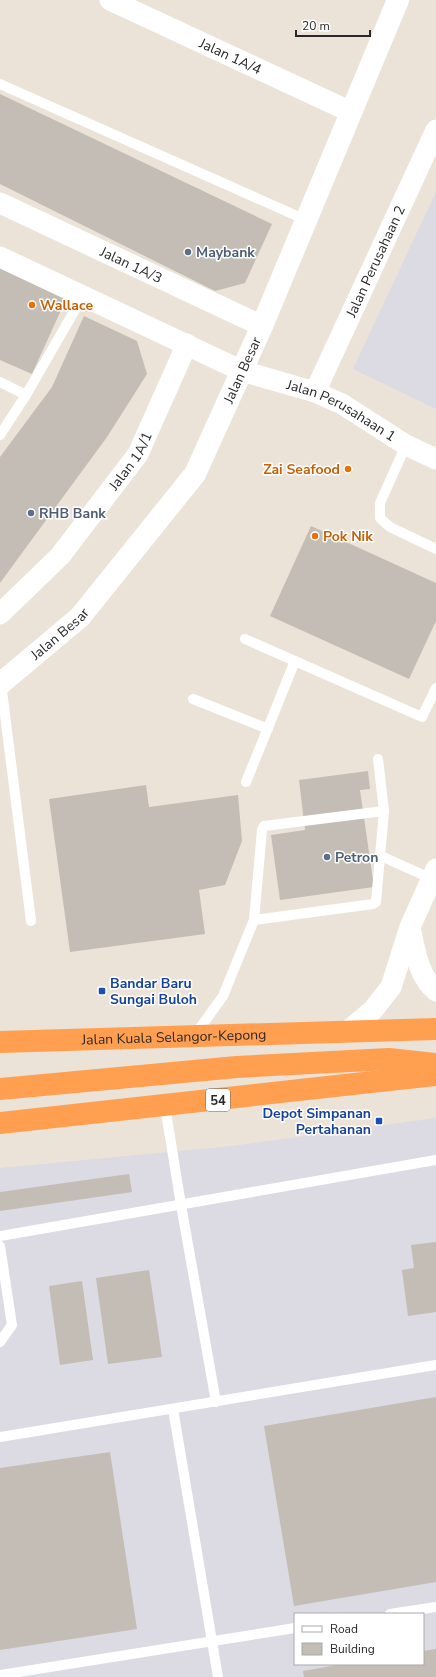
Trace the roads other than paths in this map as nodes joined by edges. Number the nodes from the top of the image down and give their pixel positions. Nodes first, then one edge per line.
1 (110, 0) edge
2 (398, 0) edge
3 (0, 84) edge
4 (351, 112) junction
5 (436, 130) edge
6 (0, 203) edge
7 (306, 220) junction
8 (0, 257) edge
9 (83, 296) junction
10 (262, 326) junction
11 (187, 344) junction
12 (242, 370) junction
13 (0, 382) edge
14 (315, 392) junction
15 (26, 395) junction
16 (0, 435) edge
17 (406, 445) junction
18 (436, 459) edge
19 (436, 549) edge
20 (0, 614) edge
21 (246, 639) dead end
22 (295, 661) junction
23 (1, 683) edge
24 (436, 688) edge
25 (194, 699) dead end
26 (268, 729) junction
27 (378, 759) dead end
28 (246, 782) dead end
29 (384, 811) junction
30 (381, 856) junction
31 (434, 874) edge
32 (254, 920) junction
33 (31, 921) dead end
34 (410, 927) junction
35 (436, 991) edge
36 (436, 1029) edge
37 (348, 1031) junction
38 (194, 1037) junction
39 (0, 1042) edge
40 (436, 1064) edge
41 (436, 1075) edge
42 (0, 1089) edge
43 (165, 1106) junction
44 (0, 1123) edge
45 (436, 1160) edge
46 (181, 1205) junction
47 (0, 1236) edge
48 (0, 1246) edge
49 (0, 1342) edge
50 (436, 1365) edge
51 (216, 1402) junction
52 (174, 1409) junction
53 (0, 1437) edge
54 (436, 1607) edge
55 (397, 1613) edge
56 (294, 1628) edge
57 (212, 1640) junction
58 (0, 1676) edge
59 (218, 1677) edge

1 - 4 street, Jalan 1A/4
2 - 4 street, Jalan Besar
3 - 7 lane
4 - 7 street, Jalan Besar
5 - 14 street, Jalan Perusahaan 2
6 - 10 street, Jalan 1A/3
7 - 10 street, Jalan Besar
8 - 9 street
9 - 11 street
9 - 15 lane
10 - 12 street, Jalan Besar
11 - 12 street
11 - 20 street, Jalan 1A/1
12 - 14 street, Jalan Perusahaan 1
12 - 23 street, Jalan Besar
13 - 15 lane
14 - 17 street, Jalan Perusahaan 1
15 - 16 lane
17 - 18 street, Jalan Perusahaan 1
17 - 19 lane
21 - 22 lane
22 - 24 lane
22 - 26 lane
23 - 33 lane
25 - 26 lane
26 - 28 lane
27 - 29 lane
29 - 30 lane
29 - 32 lane
30 - 31 lane
30 - 32 lane
31 - 34 street
32 - 38 lane
34 - 35 street
34 - 37 street
36 - 37 highway, Jalan Kuala Selangor-Kepong
37 - 38 highway, Jalan Kuala Selangor-Kepong
38 - 39 highway, Jalan Kuala Selangor-Kepong
40 - 42 highway
41 - 43 highway, 54
43 - 44 highway, 54
43 - 46 lane
45 - 46 lane
46 - 47 lane
46 - 51 lane
48 - 49 lane
50 - 51 lane
51 - 52 lane
52 - 53 lane
52 - 57 lane
54 - 55 lane
56 - 57 lane
57 - 58 lane
57 - 59 lane

